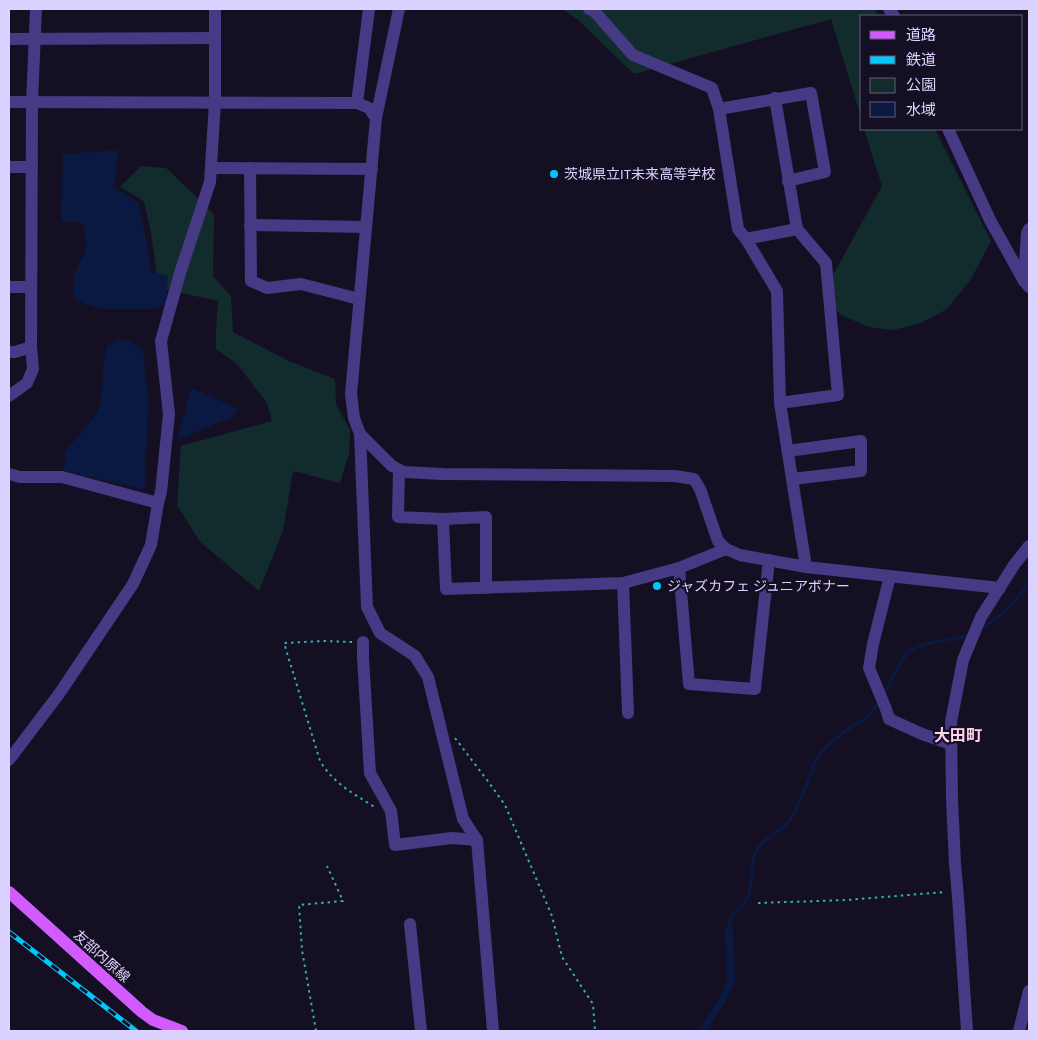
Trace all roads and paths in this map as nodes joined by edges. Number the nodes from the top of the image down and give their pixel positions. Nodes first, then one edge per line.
1 (36, 9) edge
2 (215, 9) edge
3 (369, 9) edge
4 (399, 9) edge
5 (589, 9) edge
6 (215, 38) junction
7 (9, 39) edge
8 (35, 39) junction
9 (775, 98) junction
10 (9, 102) edge
11 (32, 102) junction
12 (214, 102) junction
13 (357, 103) junction
14 (719, 109) junction
15 (376, 118) junction
16 (948, 130) edge
17 (9, 167) edge
18 (32, 167) junction
19 (211, 168) junction
20 (250, 168) junction
21 (372, 169) junction
22 (788, 181) junction
23 (250, 226) junction
24 (366, 227) junction
25 (797, 229) junction
26 (1029, 229) edge
27 (746, 239) junction
28 (1027, 284) edge
29 (9, 287) edge
30 (31, 287) junction
31 (360, 299) junction
32 (31, 347) junction
33 (9, 352) edge
34 (9, 396) edge
35 (780, 403) junction
36 (360, 434) junction
37 (788, 451) junction
38 (399, 470) junction
39 (9, 474) edge
40 (792, 479) junction
41 (158, 503) junction
42 (443, 519) junction
43 (1029, 546) edge
44 (726, 550) junction
45 (769, 560) junction
46 (806, 567) junction
47 (680, 568) junction
48 (890, 576) junction
49 (623, 583) junction
50 (486, 588) junction
51 (1000, 588) junction
52 (363, 642) joint
53 (628, 713) dead end
54 (451, 733) dead end
55 (951, 744) junction
56 (9, 760) edge
57 (392, 816) junction
58 (477, 840) junction
59 (327, 866) dead end
60 (958, 890) junction
61 (9, 892) edge
62 (758, 903) dead end
63 (410, 924) dead end
64 (1029, 991) edge
65 (182, 1031) edge
66 (316, 1031) edge
67 (422, 1031) edge
68 (493, 1031) edge
69 (595, 1031) edge
70 (967, 1031) edge
71 (1018, 1031) edge

1 - 8 street
2 - 6 street
3 - 13 street
4 - 15 street
5 - 14 street
6 - 8 street
6 - 12 street
7 - 8 street
8 - 11 street
9 - 14 street
9 - 22 street
9 - 22 street
10 - 11 street
11 - 12 street
11 - 18 street
12 - 13 street
12 - 19 street
13 - 15 street
14 - 27 street
15 - 21 street
16 - 28 street
17 - 18 street
18 - 30 street
19 - 20 street
19 - 41 street
20 - 21 street
20 - 23 street
21 - 24 street
22 - 25 street
23 - 24 street
23 - 31 street
24 - 31 street
25 - 27 street
25 - 35 street
26 - 28 street
27 - 35 street
29 - 30 street
30 - 32 street
31 - 36 street
32 - 33 street
32 - 34 street
35 - 37 street
36 - 38 street
36 - 58 street
37 - 40 street
37 - 40 street
38 - 42 street
38 - 44 street
39 - 41 street
40 - 46 street
41 - 56 street
42 - 50 street
42 - 50 street
43 - 51 street
44 - 45 street
44 - 47 street
45 - 46 street
45 - 47 street
46 - 48 street
47 - 49 street
48 - 51 street
48 - 55 street
49 - 50 street
49 - 53 street
51 - 55 street
52 - 57 street
52 - 57 path
54 - 69 path
55 - 60 street
57 - 58 street
58 - 68 street
59 - 66 path
60 - 62 path
60 - 70 street
61 - 65 main road, 友部内原線
63 - 67 street
64 - 71 street

